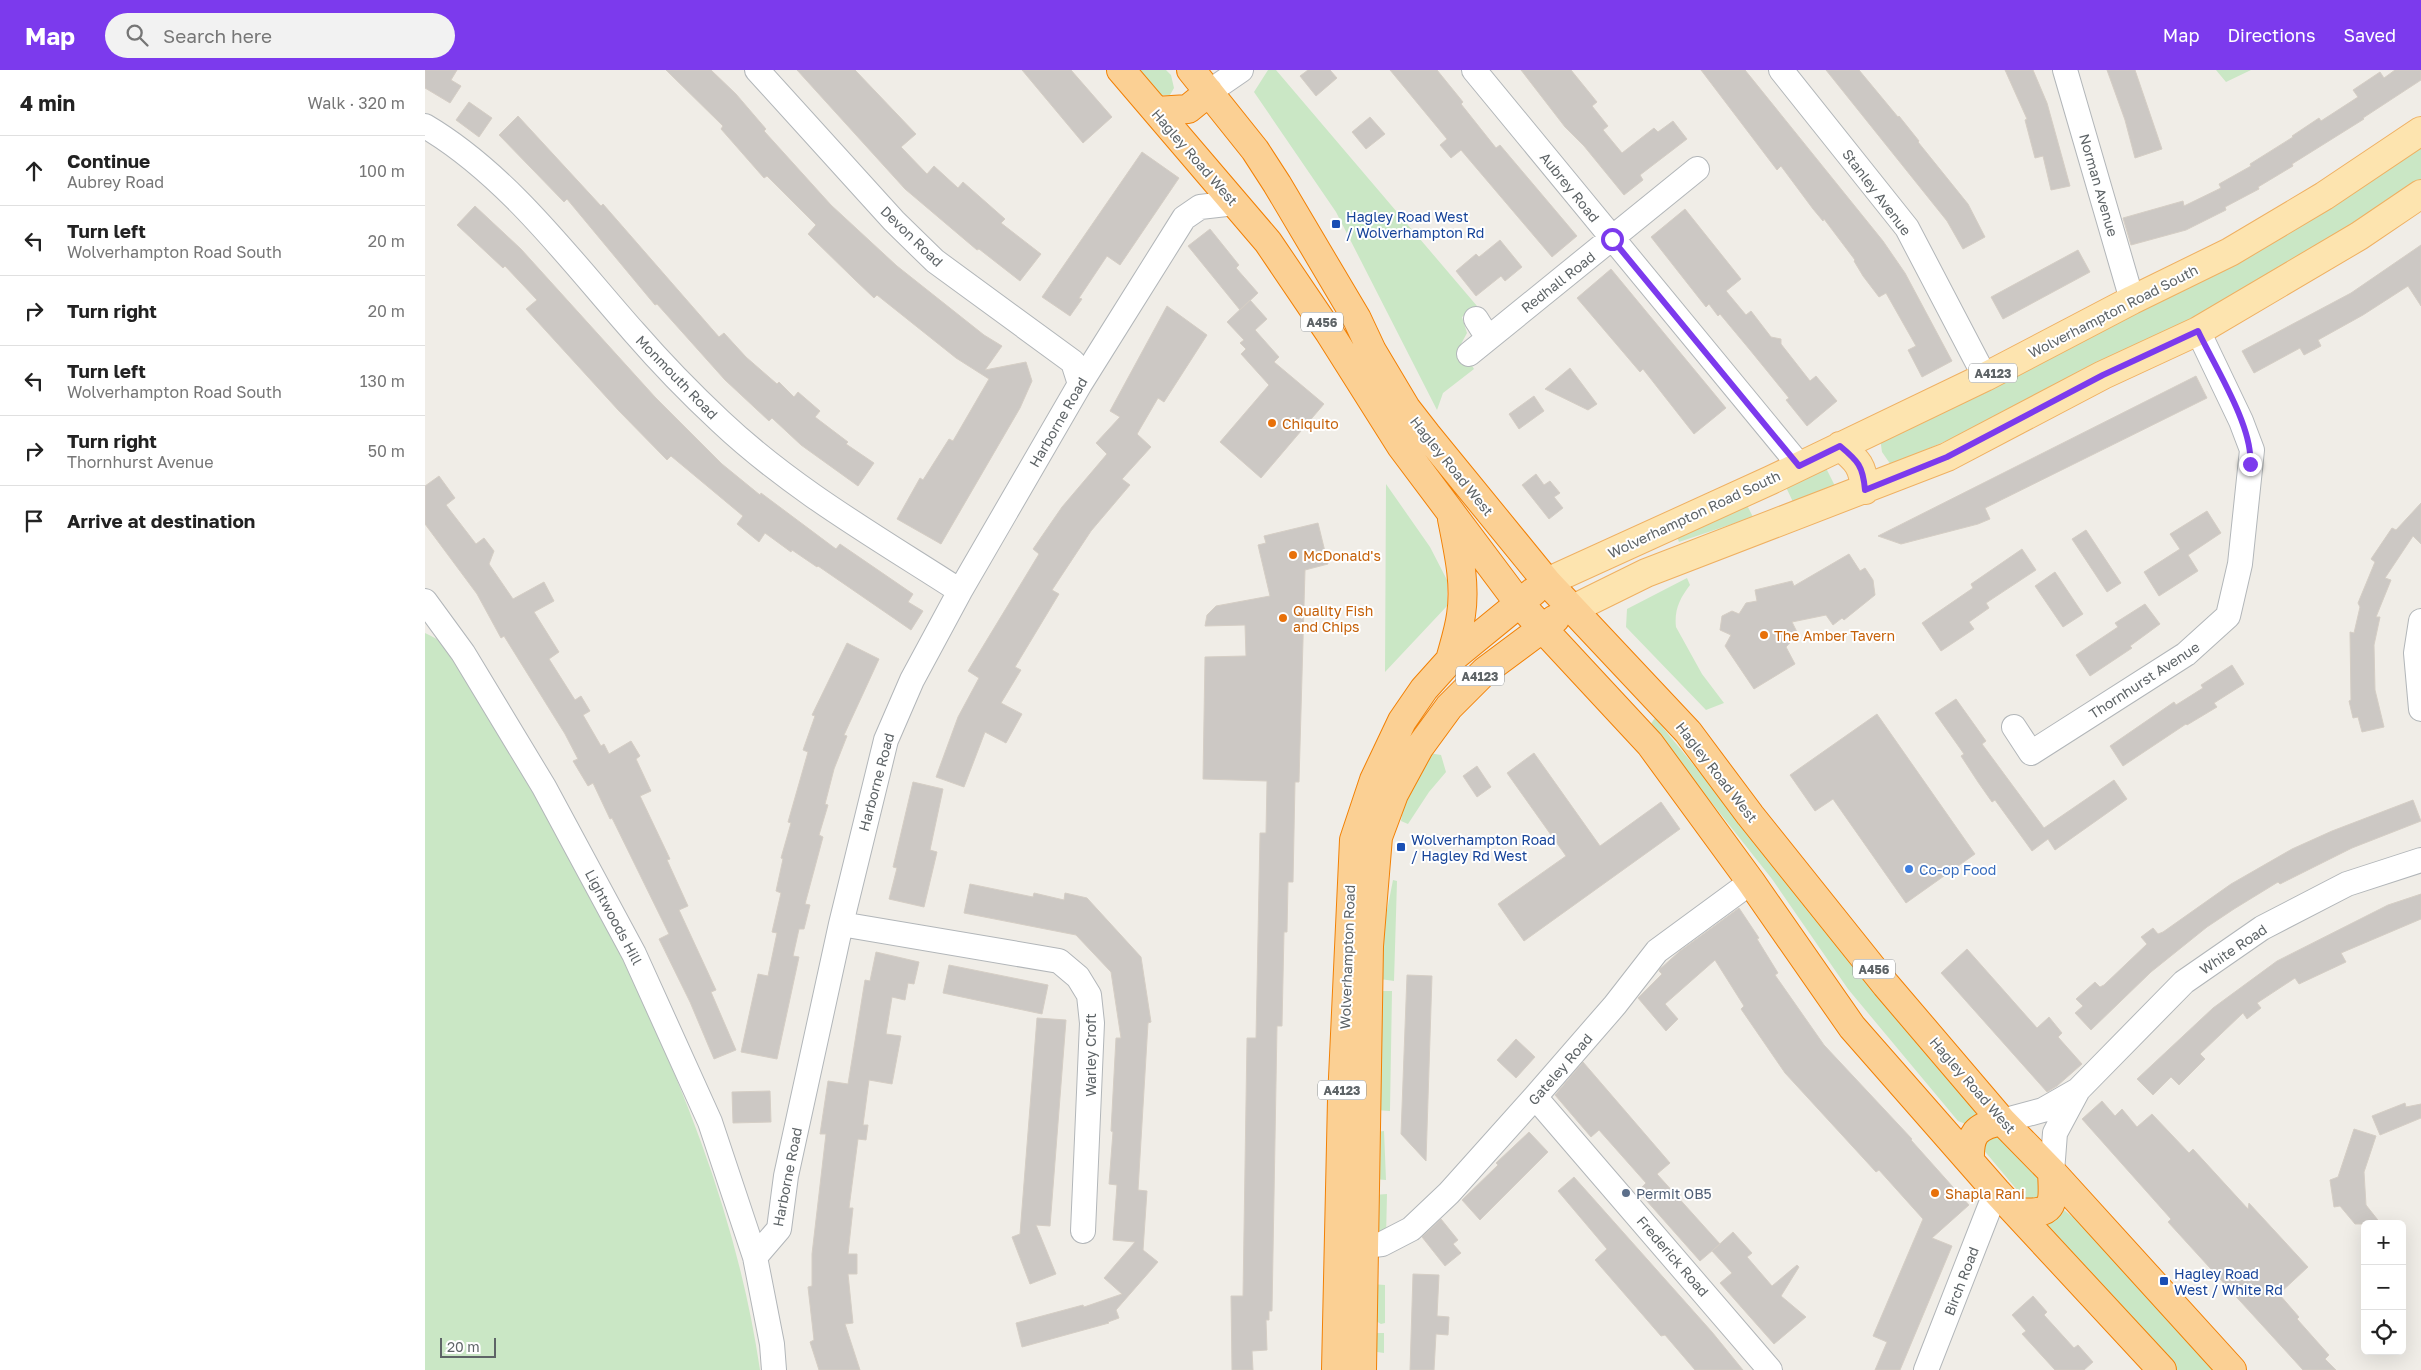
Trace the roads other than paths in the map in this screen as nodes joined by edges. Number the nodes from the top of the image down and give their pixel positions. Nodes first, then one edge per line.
1 (757, 70) edge
2 (1121, 70) edge
3 (1182, 70) edge
4 (1191, 70) edge
5 (1241, 70) edge
6 (1475, 70) edge
7 (1781, 70) edge
8 (2065, 70) edge
9 (1209, 92) junction
10 (1165, 111) junction
11 (425, 126) edge
12 (2421, 131) edge
13 (1697, 169) dead end
14 (2421, 194) edge
15 (1235, 203) junction
16 (1612, 239) junction
17 (2133, 300) junction
18 (2198, 331) junction
19 (1469, 354) dead end
20 (1985, 377) junction
21 (1080, 384) junction
22 (1840, 446) junction
23 (1799, 466) junction
24 (1771, 480) junction
25 (1865, 490) junction
26 (1451, 513) junction
27 (1783, 520) junction
28 (1547, 582) junction
29 (961, 591) junction
30 (425, 601) edge
31 (1518, 602) junction
32 (1571, 610) junction
33 (2421, 621) edge
34 (1540, 628) junction
35 (1450, 660) junction
36 (2421, 709) edge
37 (2014, 727) dead end
38 (2421, 860) edge
39 (1751, 882) junction
40 (841, 924) junction
41 (2078, 1090) junction
42 (1535, 1098) junction
43 (2002, 1121) junction
44 (1971, 1161) junction
45 (2052, 1172) junction
46 (1996, 1191) junction
47 (2016, 1212) junction
48 (1083, 1231) dead end
49 (1352, 1246) junction
50 (755, 1257) junction
51 (774, 1370) edge
52 (1336, 1370) edge
53 (1362, 1370) edge
54 (1770, 1370) edge
55 (1926, 1370) edge
56 (2162, 1370) edge
57 (2232, 1370) edge

1 - 21 street, Devon Road
2 - 10 highway, Hagley Road West / A456
3 - 10 highway
4 - 9 highway, Hagley Road West / A456
5 - 9 street
6 - 16 street, Aubrey Road
7 - 20 street, Stanley Avenue
8 - 17 street, Norman Avenue
9 - 10 highway
9 - 28 highway, Hagley Road West / A456
10 - 15 highway, Hagley Road West / A456
11 - 29 street, Monmouth Road
12 - 17 main road, Wolverhampton Road South / A4123
13 - 16 street, Redhall Road
14 - 18 main road
15 - 21 street, Harborne Road
15 - 26 highway, Hagley Road West / A456
16 - 19 street, Redhall Road
16 - 23 street, Aubrey Road
17 - 20 main road, Wolverhampton Road South / A4123
18 - 25 main road
18 - 37 street, Thornhurst Avenue
20 - 22 main road, Wolverhampton Road South / A4123
21 - 29 street, Harborne Road
22 - 23 main road, Wolverhampton Road South / A4123
22 - 25 main road
23 - 24 main road, Wolverhampton Road South / A4123
24 - 27 main road
24 - 28 main road, Wolverhampton Road South / A4123
25 - 27 main road
26 - 31 highway, Hagley Road West / A456
26 - 35 highway
27 - 32 main road
28 - 31 highway, Wolverhampton Road
28 - 32 highway, Hagley Road West / A456
29 - 40 street, Harborne Road
30 - 50 street, Lightwoods Hill
31 - 34 highway, Hagley Road West / A456
31 - 35 highway, Wolverhampton Road / A4123
32 - 34 highway, Wolverhampton Road
32 - 43 highway, Hagley Road West / A456
33 - 36 street
34 - 39 highway, Hagley Road West / A456
34 - 49 highway, Wolverhampton Road / A4123
35 - 49 highway, Wolverhampton Road / A4123
38 - 41 street, White Road
39 - 42 street, Gateley Road
39 - 44 highway, Hagley Road West / A456
40 - 48 street, Warley Croft
40 - 50 street, Harborne Road
41 - 43 street, White Road
41 - 45 street, White Road
42 - 49 street, Gateley Road
42 - 54 street, Frederick Road
43 - 44 highway
43 - 45 highway, Hagley Road West / A456
44 - 46 highway, Hagley Road West / A456
45 - 47 highway
45 - 57 highway, Hagley Road West / A456
46 - 47 highway, Hagley Road West / A456
46 - 55 street, Birch Road
47 - 56 highway, Hagley Road West / A456
49 - 52 highway, Wolverhampton Road / A4123
49 - 53 highway, Wolverhampton Road / A4123
50 - 51 street

